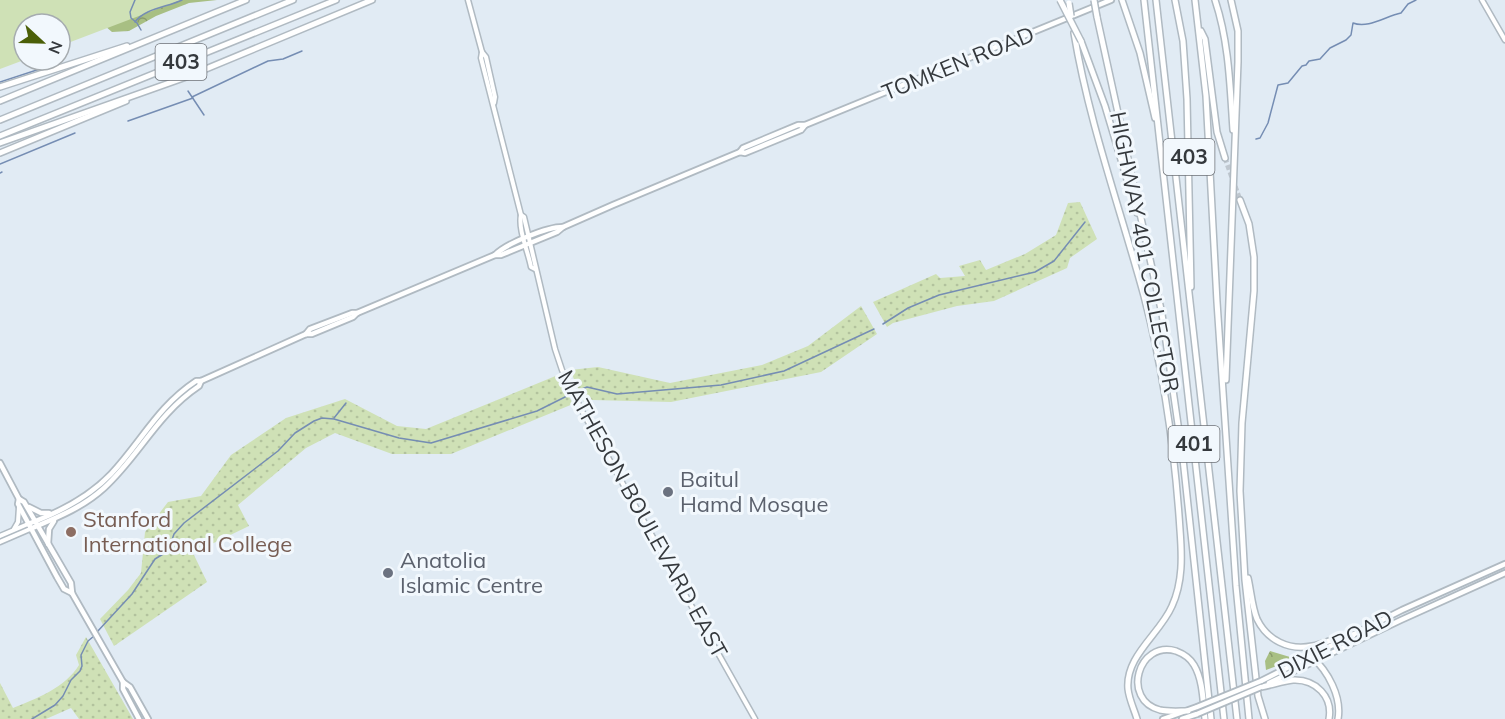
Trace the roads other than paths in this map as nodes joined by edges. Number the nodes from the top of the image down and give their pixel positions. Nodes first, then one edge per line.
1 (246, 0) edge
2 (293, 0) edge
3 (336, 0) edge
4 (372, 0) edge
5 (468, 0) edge
6 (1060, 0) edge
7 (1094, 0) edge
8 (1111, 0) edge
9 (1122, 0) edge
10 (1144, 0) edge
11 (1156, 0) edge
12 (1175, 0) edge
13 (1195, 0) edge
14 (1215, 0) edge
15 (1231, 0) edge
16 (1482, 0) edge
17 (1069, 1) edge
18 (1199, 26) junction
19 (1505, 40) edge
20 (137, 44) junction
21 (189, 76) junction
22 (0, 87) edge
23 (0, 101) edge
24 (0, 120) edge
25 (0, 136) edge
26 (0, 143) edge
27 (0, 153) edge
28 (1234, 153) junction
29 (1225, 158) tunnel mouth
30 (1164, 170) junction
31 (1240, 200) tunnel mouth
32 (563, 227) junction
33 (527, 238) junction
34 (1146, 241) junction
35 (529, 244) junction
36 (495, 255) junction
37 (1191, 315) junction
38 (201, 381) junction
39 (1224, 399) junction
40 (0, 464) edge
41 (19, 499) junction
42 (27, 506) junction
43 (19, 507) junction
44 (55, 512) junction
45 (56, 518) junction
46 (36, 524) junction
47 (29, 527) junction
48 (12, 531) junction
49 (0, 536) edge
50 (0, 542) edge
51 (48, 544) junction
52 (1243, 545) junction
53 (1505, 564) edge
54 (1505, 573) edge
55 (72, 593) junction
56 (1353, 635) junction
57 (1311, 656) junction
58 (1317, 661) junction
59 (123, 682) junction
60 (1261, 684) junction
61 (1188, 711) junction
62 (139, 719) edge
63 (148, 719) edge
64 (755, 719) edge
65 (1137, 719) edge
66 (1163, 719) edge
67 (1182, 719) edge
68 (1206, 719) edge
69 (1211, 719) edge
70 (1224, 719) edge
71 (1237, 719) edge
72 (1249, 719) edge
73 (1265, 719) edge
74 (1329, 719) edge
75 (1338, 719) edge

1 - 20 highway, 403
2 - 24 highway, 403
3 - 25 highway, 403
4 - 21 highway, 403
5 - 33 street, MATHESON BOULEVARD EAST
6 - 34 highway, bridge
7 - 34 highway, HIGHWAY 401 COLLECTOR / 401, bridge
8 - 32 main road, TOMKEN ROAD
9 - 30 highway, 403
10 - 30 highway, 401
11 - 37 highway, 401
12 - 37 highway, 403
13 - 18 highway, 401
14 - 28 highway
15 - 28 highway
16 - 19 street
17 - 65 highway, bridge
18 - 29 highway
18 - 39 highway, 401
20 - 22 highway
20 - 23 highway, 403
21 - 26 highway, 403
21 - 27 highway
28 - 39 highway
30 - 70 highway, 401
31 - 52 highway
32 - 33 main road, TOMKEN ROAD
32 - 35 main road, TOMKEN ROAD
33 - 35 street, MATHESON BOULEVARD EAST
33 - 36 main road, TOMKEN ROAD
34 - 69 highway, HIGHWAY 401 COLLECTOR / 401
35 - 36 main road, TOMKEN ROAD
35 - 64 street, MATHESON BOULEVARD EAST
36 - 38 main road, TOMKEN ROAD
37 - 71 highway, 401
38 - 44 main road, TOMKEN ROAD
38 - 45 main road, TOMKEN ROAD
39 - 72 highway, 401
40 - 41 main road
41 - 42 main road
41 - 43 main road
42 - 44 main road
42 - 46 main road
43 - 47 main road
43 - 48 street
44 - 46 main road, TOMKEN ROAD
45 - 46 main road, TOMKEN ROAD
45 - 51 main road
46 - 47 main road, TOMKEN ROAD
46 - 51 main road
47 - 48 street, TOMKEN ROAD
47 - 50 street, TOMKEN ROAD
47 - 55 main road
48 - 49 street, TOMKEN ROAD
51 - 55 main road
52 - 56 highway
52 - 73 highway
53 - 56 main road, DIXIE ROAD
54 - 58 main road, DIXIE ROAD
55 - 59 main road
56 - 57 main road, DIXIE ROAD
57 - 58 highway
57 - 60 main road, DIXIE ROAD
58 - 60 main road, DIXIE ROAD
58 - 75 highway
59 - 62 main road
59 - 63 main road
60 - 61 main road, DIXIE ROAD, bridge
60 - 67 main road, DIXIE ROAD, bridge
60 - 74 highway
61 - 66 main road, DIXIE ROAD
61 - 68 highway

